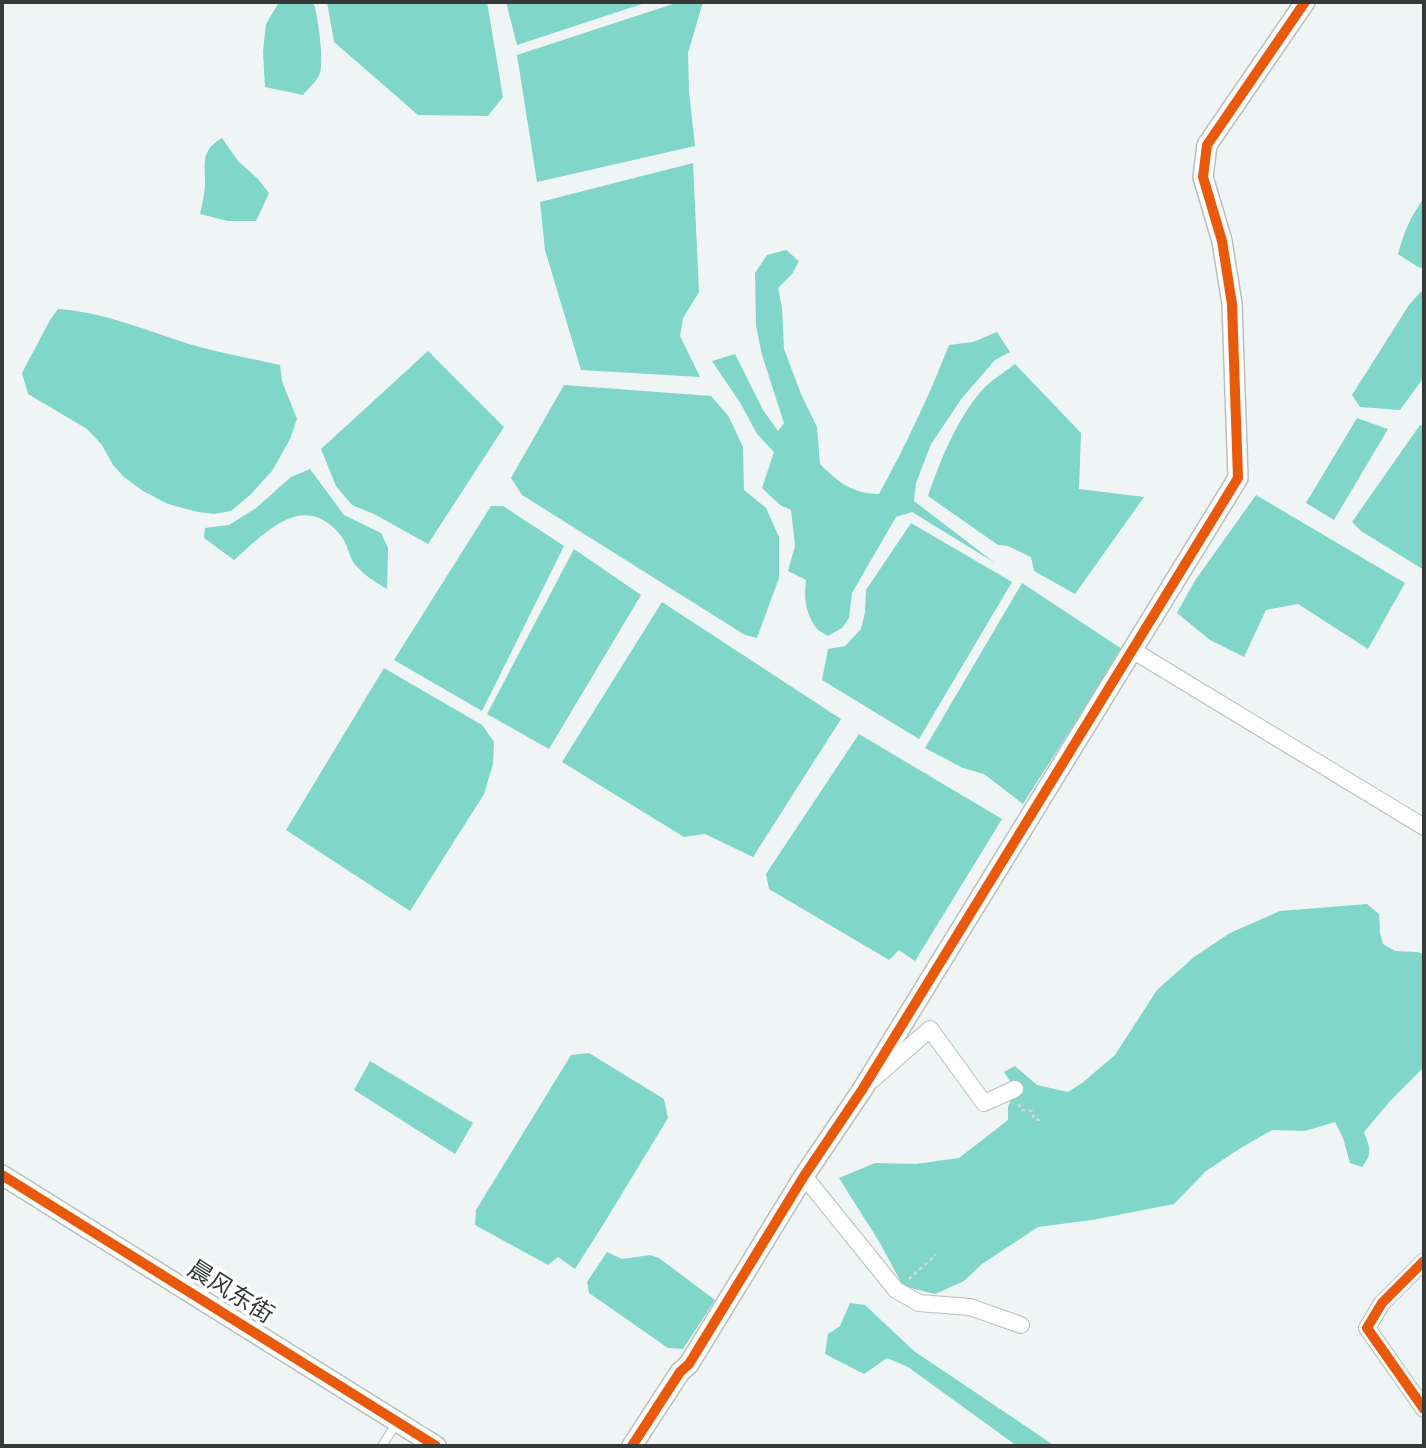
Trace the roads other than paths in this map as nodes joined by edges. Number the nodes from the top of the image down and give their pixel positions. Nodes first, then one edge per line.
1 (1305, 2) edge
2 (1132, 650) junction
3 (1424, 827) edge
4 (1016, 1089) road end
5 (862, 1090) junction
6 (2, 1175) edge
7 (804, 1176) junction
8 (1424, 1261) edge
9 (1021, 1325) dead end
10 (1424, 1409) edge
11 (397, 1422) junction
12 (382, 1446) edge
13 (436, 1446) edge
14 (632, 1446) edge

1 - 2 street
2 - 3 street
2 - 5 street
4 - 5 street
5 - 7 street
6 - 11 street, 晨风东街
7 - 9 street
7 - 14 street
8 - 10 street
11 - 12 lane
11 - 13 street, 晨风东街

